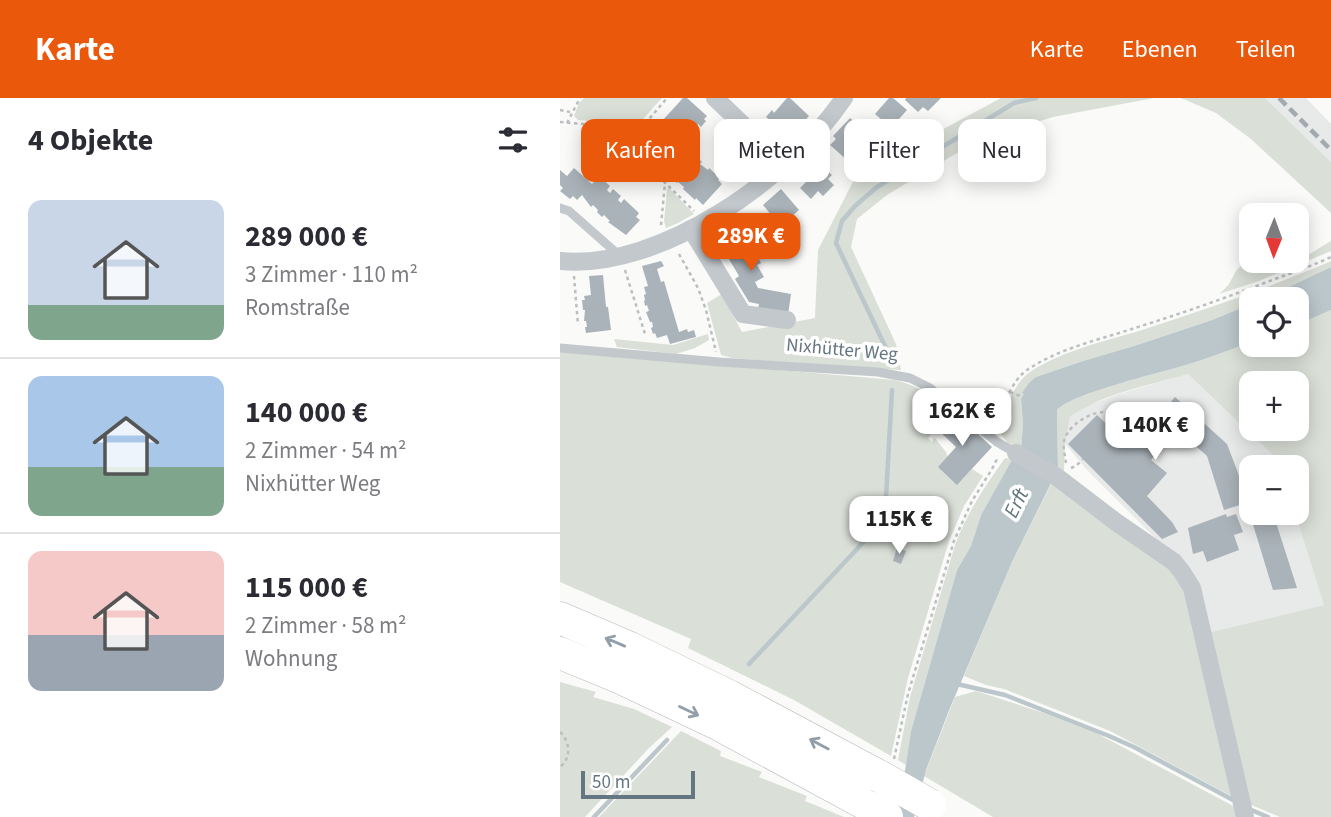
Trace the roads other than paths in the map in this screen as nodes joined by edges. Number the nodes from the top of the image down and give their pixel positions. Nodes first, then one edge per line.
1 (715, 98) edge
2 (844, 98) edge
3 (737, 119) edge
4 (827, 119) edge
5 (763, 182) edge
6 (560, 208) edge
7 (698, 225) junction
8 (621, 257) junction
9 (566, 261) edge
10 (787, 320) dead end
11 (560, 348) edge
12 (1016, 453) joint
13 (560, 618) edge
14 (560, 653) edge
15 (939, 811) edge
16 (880, 813) edge
17 (1245, 817) edge

1 - 3 street
2 - 4 street
5 - 7 street
6 - 8 lane
7 - 8 street
7 - 10 street
8 - 9 street
11 - 12 lane, Nixhütter Weg
12 - 17 street, Nixhütter Weg
15 -> 13 highway, bridge
14 -> 16 highway

